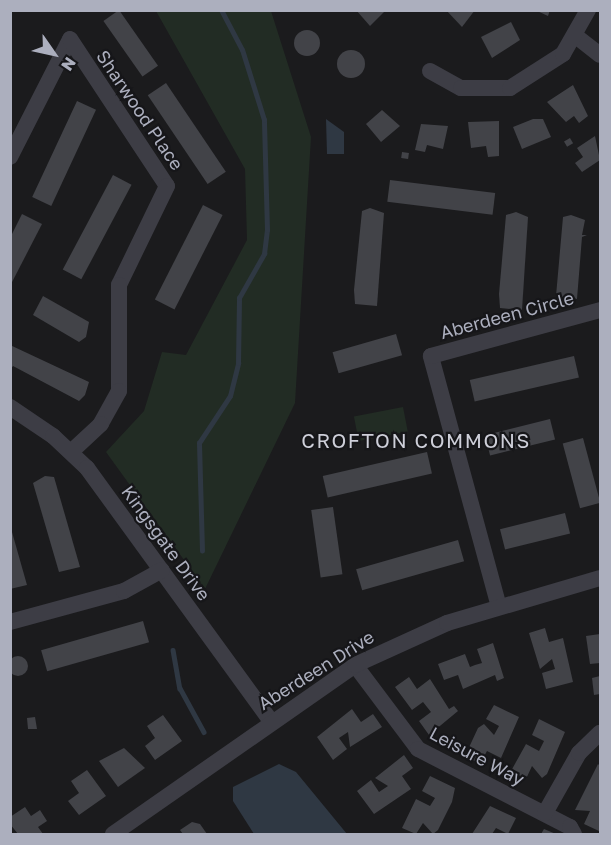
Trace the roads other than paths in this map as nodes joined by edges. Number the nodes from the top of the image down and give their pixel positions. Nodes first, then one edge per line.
1 (588, 10) edge
2 (577, 37) junction
3 (600, 55) edge
4 (430, 71) dead end
5 (10, 157) edge
6 (600, 310) edge
7 (10, 407) edge
8 (71, 452) junction
9 (162, 570) junction
10 (600, 578) edge
11 (499, 607) junction
12 (10, 622) edge
13 (355, 664) junction
14 (271, 721) junction
15 (600, 733) edge
16 (544, 813) junction
17 (113, 834) edge
18 (574, 834) edge

1 - 2 street
2 - 3 street
2 - 4 street
5 - 8 street, Sharwood Place
6 - 11 street, Aberdeen Circle
7 - 8 street, Kingsgate Drive
8 - 9 street, Kingsgate Drive
9 - 12 street
9 - 14 street, Kingsgate Drive
10 - 11 street, Aberdeen Drive
11 - 13 street, Aberdeen Drive
13 - 14 street, Aberdeen Drive
13 - 16 street, Leisure Way
14 - 17 street, Aberdeen Drive
15 - 16 street
16 - 18 street, Leisure Way

